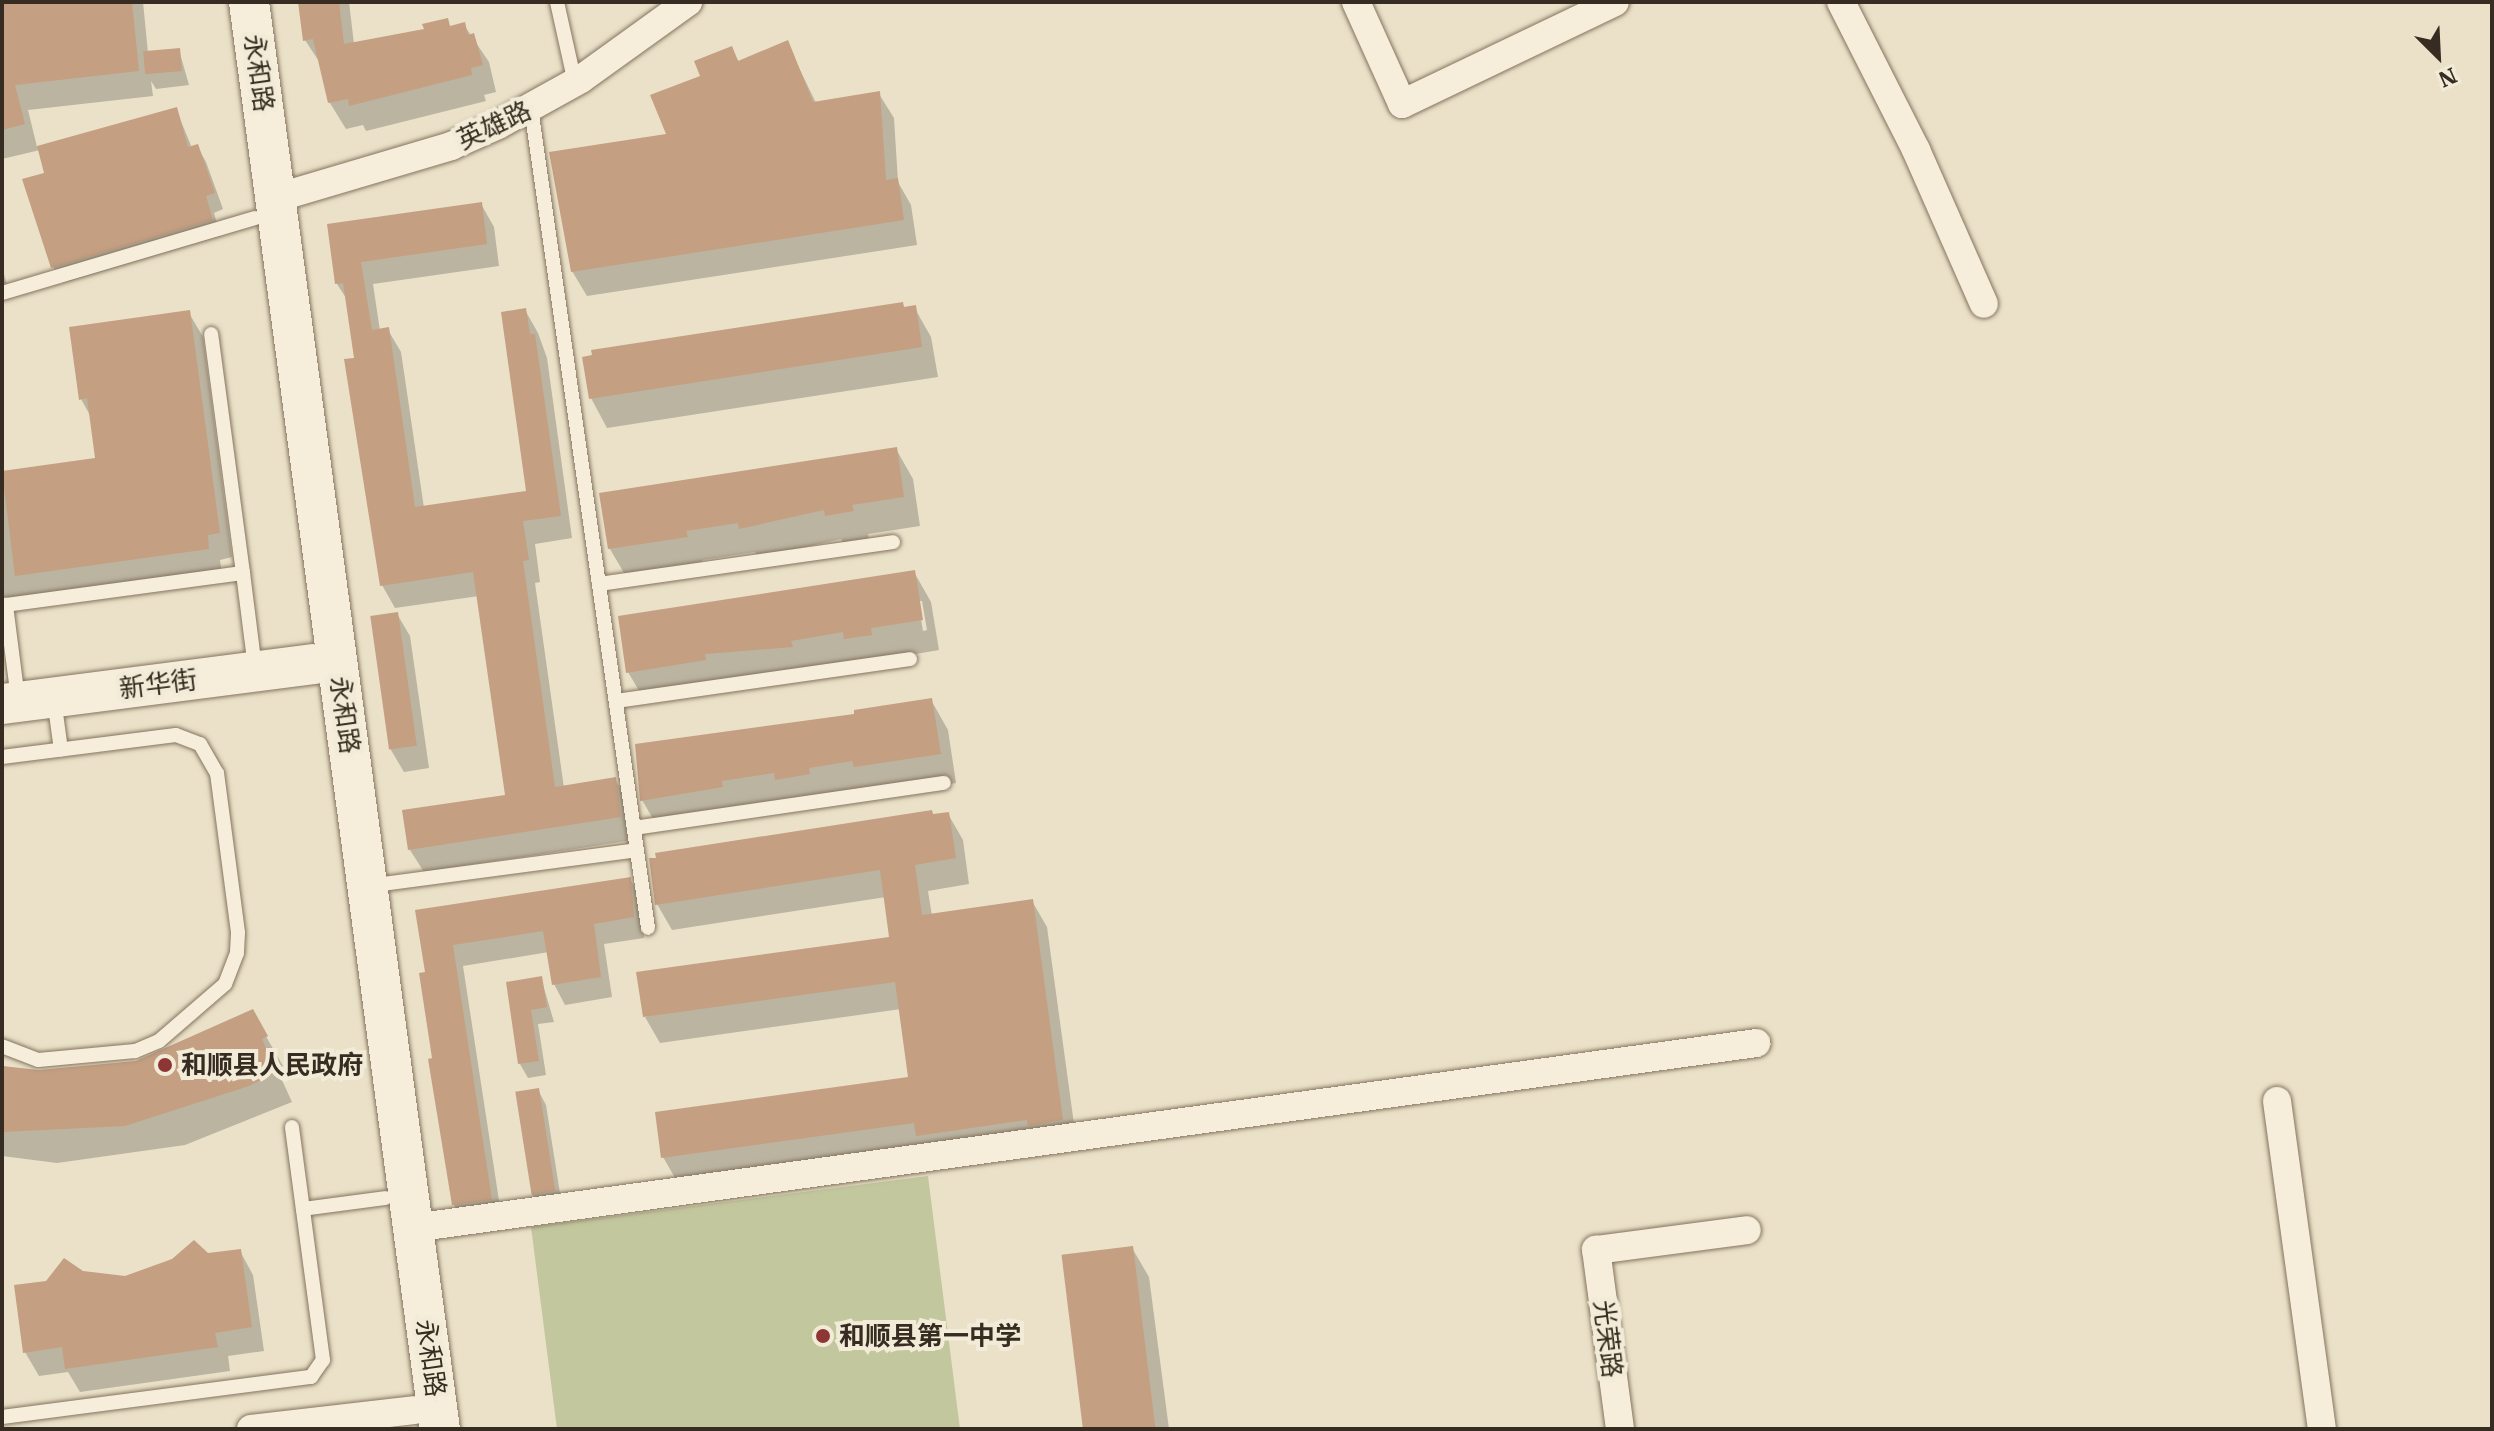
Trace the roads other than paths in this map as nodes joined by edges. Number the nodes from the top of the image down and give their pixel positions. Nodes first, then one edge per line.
1 (226, 2) edge
2 (249, 2) edge
3 (557, 2) edge
4 (688, 2) edge
5 (1356, 2) edge
6 (1615, 2) edge
7 (1841, 2) edge
8 (575, 83) junction
9 (531, 108) junction
10 (265, 208) junction
11 (2, 293) edge
12 (1984, 304) dead end
13 (211, 334) dead end
14 (893, 542) dead end
15 (243, 573) junction
16 (599, 584) junction
17 (910, 659) dead end
18 (314, 664) junction
19 (256, 671) junction
20 (25, 701) edge
21 (616, 701) junction
22 (61, 750) junction
23 (2, 757) edge
24 (944, 783) dead end
25 (634, 828) junction
26 (637, 850) junction
27 (368, 886) junction
28 (648, 928) dead end
29 (1756, 1043) dead end
30 (2, 1046) edge
31 (2277, 1101) dead end
32 (292, 1127) dead end
33 (385, 1198) junction
34 (303, 1209) junction
35 (413, 1228) junction
36 (1747, 1230) dead end
37 (2, 1417) edge
38 (423, 1423) edge
39 (251, 1429) edge
40 (1620, 1429) edge
41 (2322, 1429) edge

1 - 10 main road, 永和路
2 - 10 main road, 永和路
3 - 8 lane
4 - 8 street, 英雄路
5 - 6 street
7 - 12 street
8 - 9 street, 英雄路
9 - 10 street, 英雄路
9 - 16 lane
10 - 11 lane
10 - 18 main road, 永和路
10 - 27 main road, 永和路
13 - 15 lane
14 - 16 lane
15 - 19 lane
15 - 20 lane
16 - 21 lane
17 - 21 lane
18 - 19 main road, 新华街
18 - 33 main road, 永和路
19 - 20 main road, 新华街
20 - 22 lane
21 - 25 lane
22 - 23 lane
22 - 30 lane
24 - 25 lane
25 - 26 lane
26 - 27 lane
26 - 28 lane
27 - 35 main road, 永和路
29 - 35 street
31 - 41 street
32 - 34 lane
33 - 34 lane
33 - 38 main road, 永和路
34 - 37 lane
35 - 38 main road, 永和路
36 - 40 street, 光荣路
38 - 39 street

